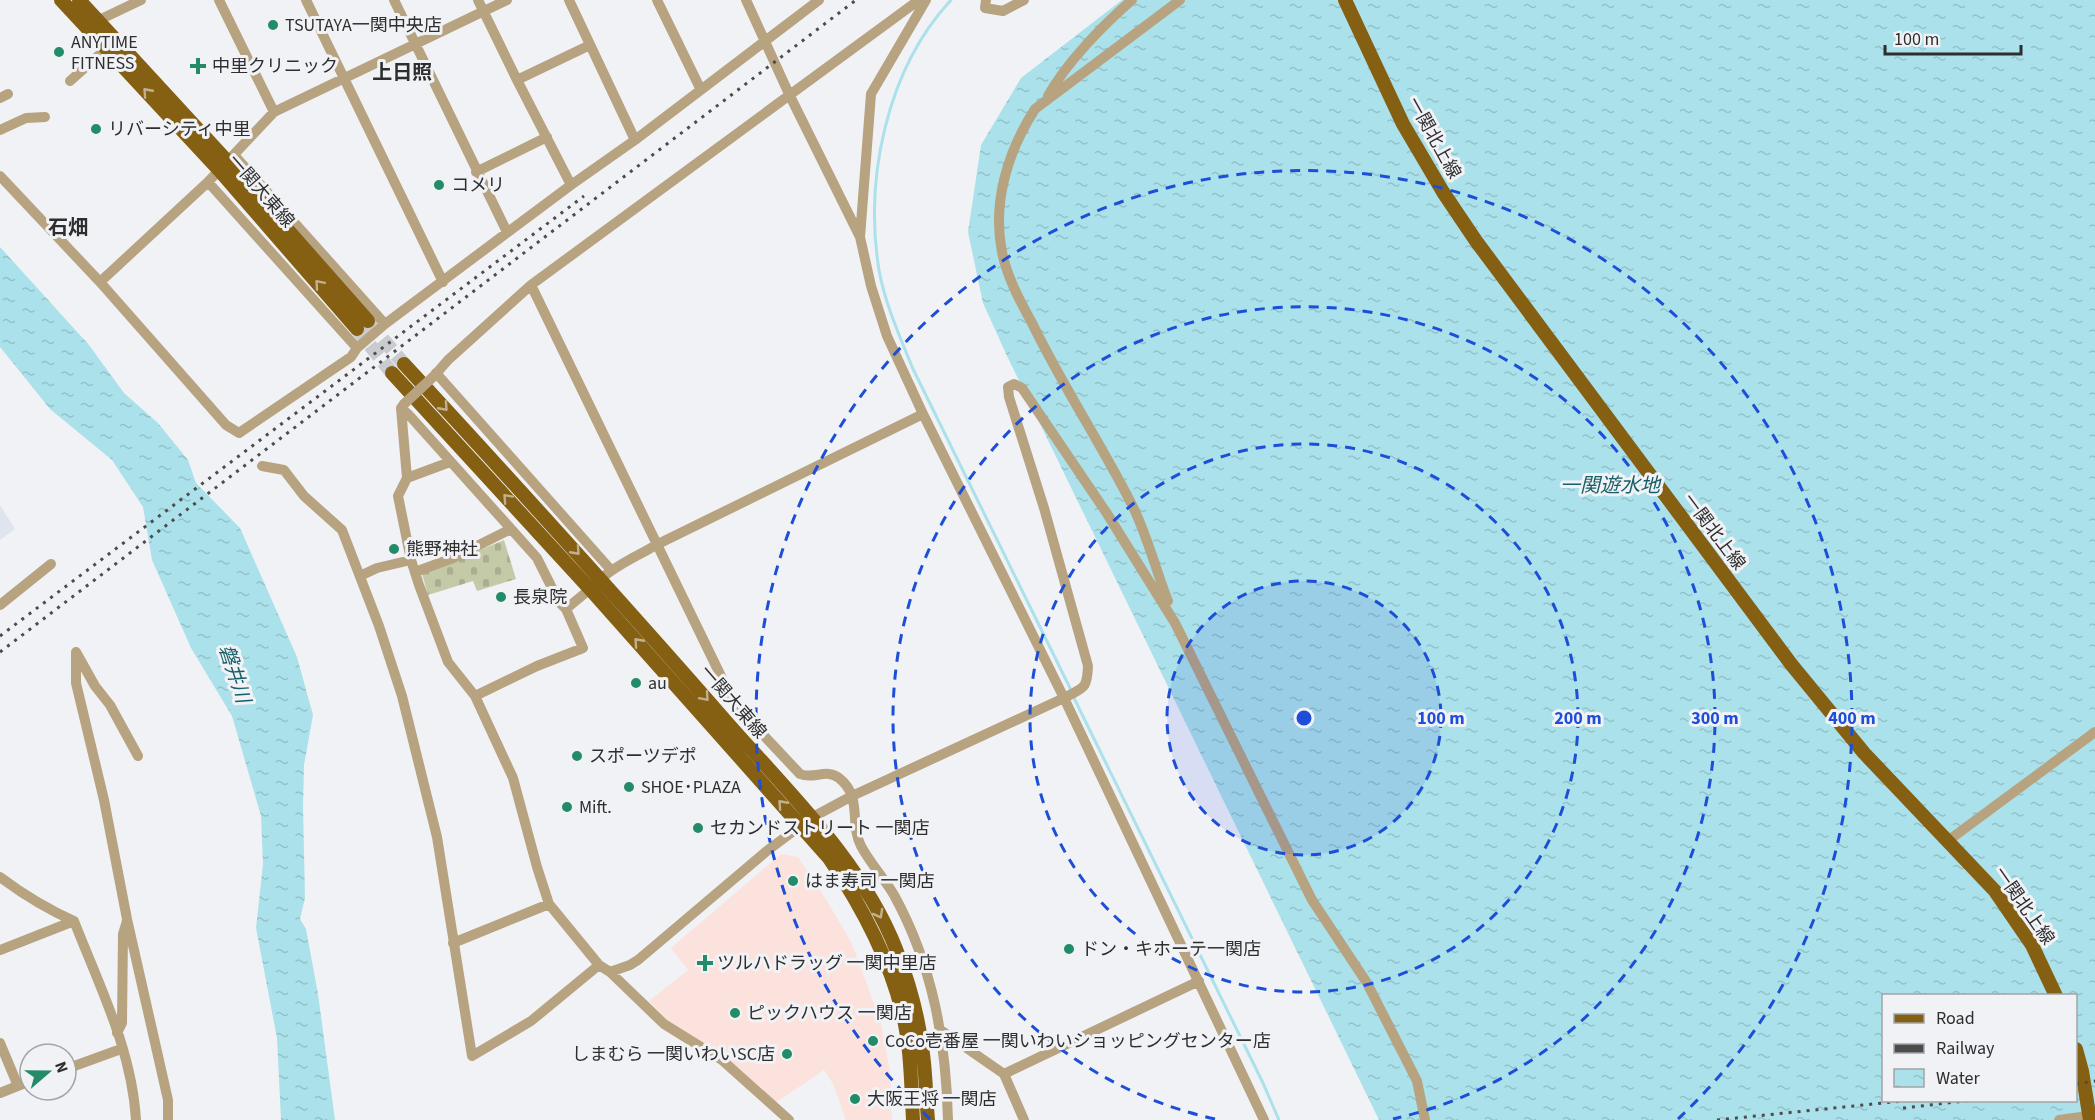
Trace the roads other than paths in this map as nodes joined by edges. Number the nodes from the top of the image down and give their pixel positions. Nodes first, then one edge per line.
1 (61, 0) edge
2 (79, 0) edge
3 (141, 0) edge
4 (219, 0) edge
5 (306, 0) edge
6 (394, 0) edge
7 (478, 0) edge
8 (507, 0) edge
9 (568, 0) edge
10 (657, 0) edge
11 (746, 0) edge
12 (819, 0) edge
13 (919, 0) edge
14 (926, 0) edge
15 (986, 0) edge
16 (1024, 0) edge
17 (1132, 0) edge
18 (1180, 0) edge
19 (1345, 0) edge
20 (484, 11) junction
21 (94, 24) junction
22 (766, 40) junction
23 (415, 45) junction
24 (590, 45) junction
25 (107, 48) junction
26 (344, 79) junction
27 (517, 80) junction
28 (70, 81) dead end
29 (700, 88) junction
30 (789, 94) junction
31 (1045, 102) junction
32 (274, 112) junction
33 (45, 117) dead end
34 (0, 130) edge
35 (547, 137) junction
36 (635, 140) junction
37 (227, 162) junction
38 (476, 172) junction
39 (0, 176) edge
40 (208, 182) junction
41 (571, 185) junction
42 (507, 232) junction
43 (860, 237) junction
44 (100, 282) junction
45 (442, 282) junction
46 (531, 285) junction
47 (386, 324) junction
48 (362, 325) tunnel mouth
49 (357, 348) junction
50 (404, 364) tunnel mouth
51 (392, 373) tunnel mouth
52 (435, 374) junction
53 (403, 406) junction
54 (923, 414) junction
55 (450, 462) junction
56 (262, 466) dead end
57 (407, 478) junction
58 (511, 529) junction
59 (656, 545) junction
60 (411, 560) junction
61 (51, 564) dead end
62 (415, 572) junction
63 (606, 574) junction
64 (360, 576) junction
65 (590, 589) junction
66 (0, 605) edge
67 (566, 609) junction
68 (1175, 623) junction
69 (475, 696) junction
70 (1066, 697) junction
71 (2095, 732) edge
72 (138, 756) dead end
73 (852, 796) junction
74 (806, 821) junction
75 (1949, 840) junction
76 (0, 877) edge
77 (549, 904) junction
78 (127, 919) junction
79 (74, 921) junction
80 (453, 943) junction
81 (0, 950) edge
82 (599, 965) junction
83 (610, 972) junction
84 (1199, 981) junction
85 (2055, 994) edge
86 (942, 1031) junction
87 (117, 1033) junction
88 (0, 1042) edge
89 (121, 1048) junction
90 (2077, 1053) edge
91 (78, 1064) edge
92 (1004, 1074) junction
93 (18, 1086) joint
94 (0, 1093) edge
95 (2092, 1117) edge
96 (136, 1120) edge
97 (168, 1120) edge
98 (789, 1120) edge
99 (914, 1120) edge
100 (928, 1120) edge
101 (948, 1120) edge
102 (1024, 1120) edge
103 (1264, 1120) edge
104 (1425, 1120) edge
105 (2059, 1120) edge

1 - 21 main road, 一関大東線
2 - 21 main road, 一関大東線
3 - 21 street
4 - 32 street
5 - 26 street
6 - 23 street
7 - 20 street
8 - 20 street
9 - 24 street
10 - 29 street
11 - 22 street
12 - 22 street
13 - 30 street
14 - 43 street
15 - 16 street
17 - 31 street
18 - 31 street
19 - 75 main road, 一関北上線
20 - 23 street
20 - 27 street
21 - 25 main road, 一関大東線
21 - 37 main road, 一関大東線
22 - 29 street
22 - 30 street
23 - 26 street
23 - 38 street
24 - 27 street
24 - 36 street
25 - 28 street
37 -> 25 main road, 一関大東線
26 - 32 street
26 - 45 street
27 - 35 street
29 - 36 street
30 - 43 street
30 - 46 street
31 - 68 street
32 - 37 street
33 - 34 street
35 - 38 street
35 - 41 street
36 - 41 street
37 - 40 street
37 - 47 street
37 - 48 main road, 一関大東線
38 - 42 street
39 - 44 street
40 - 44 street
40 - 49 street
41 - 42 street
42 - 45 street
43 - 54 street
44 - 49 street
45 - 47 street
46 - 52 street
46 - 59 street
47 - 49 street
50 -> 63 main road, 一関大東線
65 -> 51 main road, 一関大東線
52 - 53 street, bridge
52 - 63 street
53 - 55 street
53 - 57 street
54 - 59 street
54 - 70 street
55 - 57 street
55 - 58 street
56 - 64 street
57 - 60 street
58 - 62 street
58 - 67 street
59 - 63 street
59 - 73 street
60 - 62 street
60 - 64 street
61 - 66 street
62 - 69 street
63 -> 74 main road, 一関大東線
64 - 80 street
65 - 67 street
74 -> 65 main road, 一関大東線
67 - 69 street
68 - 70 street
68 - 104 street
69 - 77 street
70 - 73 street
70 - 84 street
71 - 75 street
72 - 78 street
73 - 74 street
73 - 86 street
74 - 83 street
74 - 99 main road, 一関大東線
74 -> 100 main road, 一関大東線
75 - 85 main road, 一関北上線
76 - 79 street
77 - 80 street
77 - 82 street
78 - 87 street
78 - 97 street
79 - 81 street
79 - 87 street
80 - 82 street
82 - 83 street
83 - 98 street
84 - 92 street
84 - 103 street
86 - 92 street
86 - 101 street
87 - 89 street
88 - 93 street
89 - 91 street
89 - 96 street
90 - 95 main road
92 - 102 street
93 - 94 street
95 - 105 street

